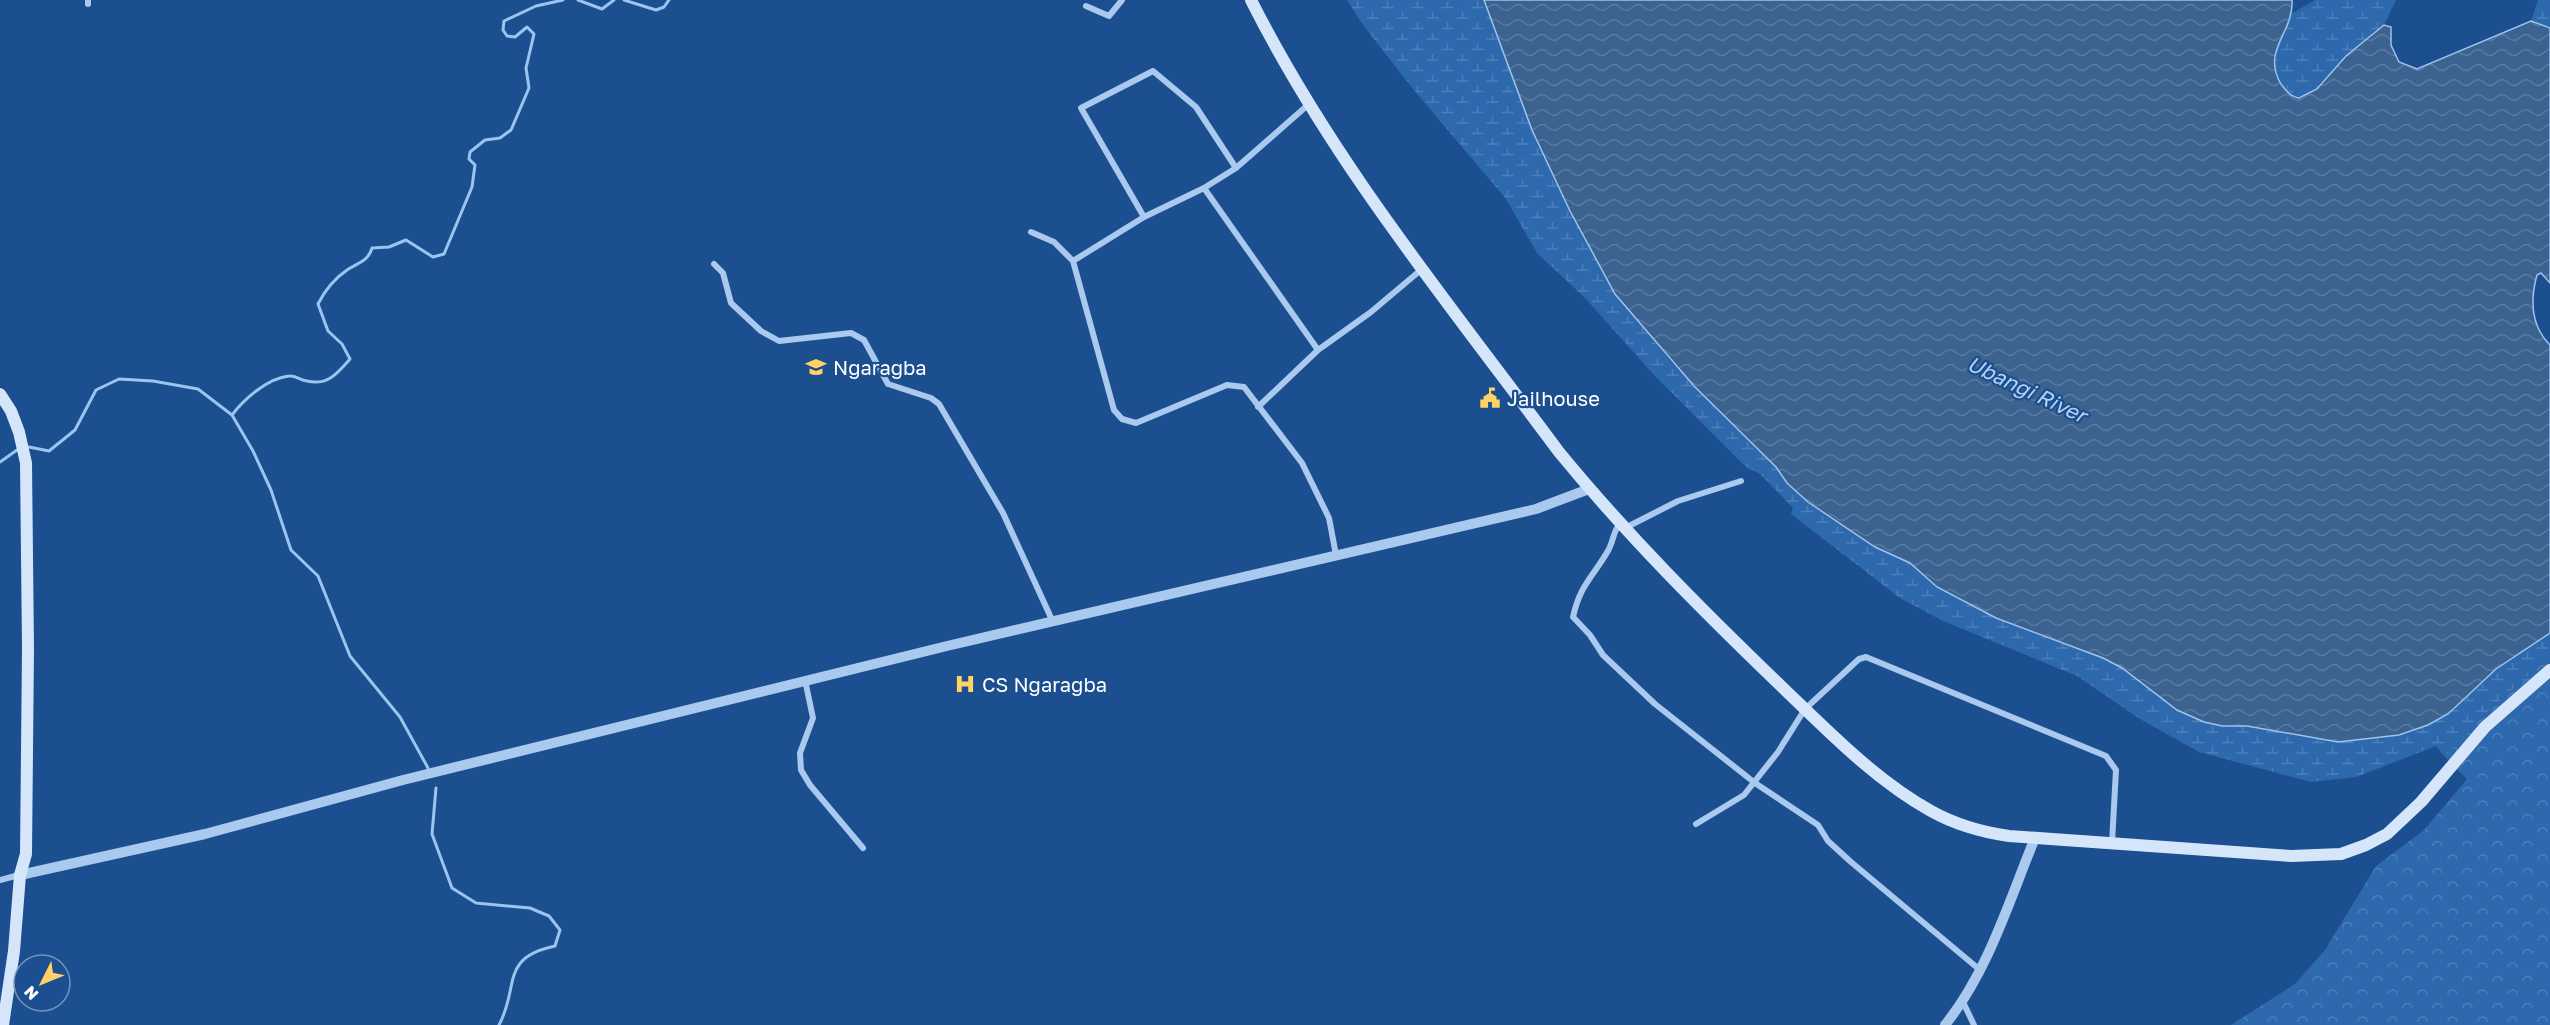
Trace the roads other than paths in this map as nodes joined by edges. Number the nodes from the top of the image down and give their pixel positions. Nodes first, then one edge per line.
1 (1122, 0) edge
2 (1251, 0) edge
3 (1086, 6) dead end
4 (1310, 104) junction
5 (1236, 168) junction
6 (1204, 188) junction
7 (1144, 217) junction
8 (1031, 232) dead end
9 (1073, 261) junction
10 (714, 264) dead end
11 (1422, 268) junction
12 (1318, 350) junction
13 (0, 394) edge
14 (1258, 406) junction
15 (1740, 481) dead end
16 (1589, 489) junction
17 (1622, 526) junction
18 (1336, 555) junction
19 (1053, 622) junction
20 (2550, 670) edge
21 (805, 680) junction
22 (1805, 709) junction
23 (1755, 783) junction
24 (1696, 824) dead end
25 (2035, 838) junction
26 (2112, 843) junction
27 (863, 848) dead end
28 (20, 875) junction
29 (0, 880) edge
30 (1980, 970) junction
31 (1963, 1002) junction
32 (3, 1025) edge
33 (1945, 1025) edge
34 (1974, 1025) edge

1 - 3 street
2 - 4 main road
4 - 5 street
4 - 11 main road
5 - 6 street
5 - 7 street
6 - 7 street
6 - 12 street
7 - 9 street
8 - 9 street
9 - 14 street
10 - 19 street
11 - 12 street
11 - 16 main road
12 - 14 street
13 - 28 main road
14 - 18 street
15 - 17 street
16 - 17 main road
16 - 18 street
17 - 22 main road
17 - 23 street
18 - 19 street
19 - 21 street
20 - 26 main road
21 - 27 street
21 - 28 street
22 - 23 street
22 - 25 main road
22 - 26 street
23 - 24 street
23 - 30 street
25 - 26 main road
25 - 30 street
28 - 29 street
28 - 32 main road
30 - 31 street
31 - 33 street
31 - 34 street

